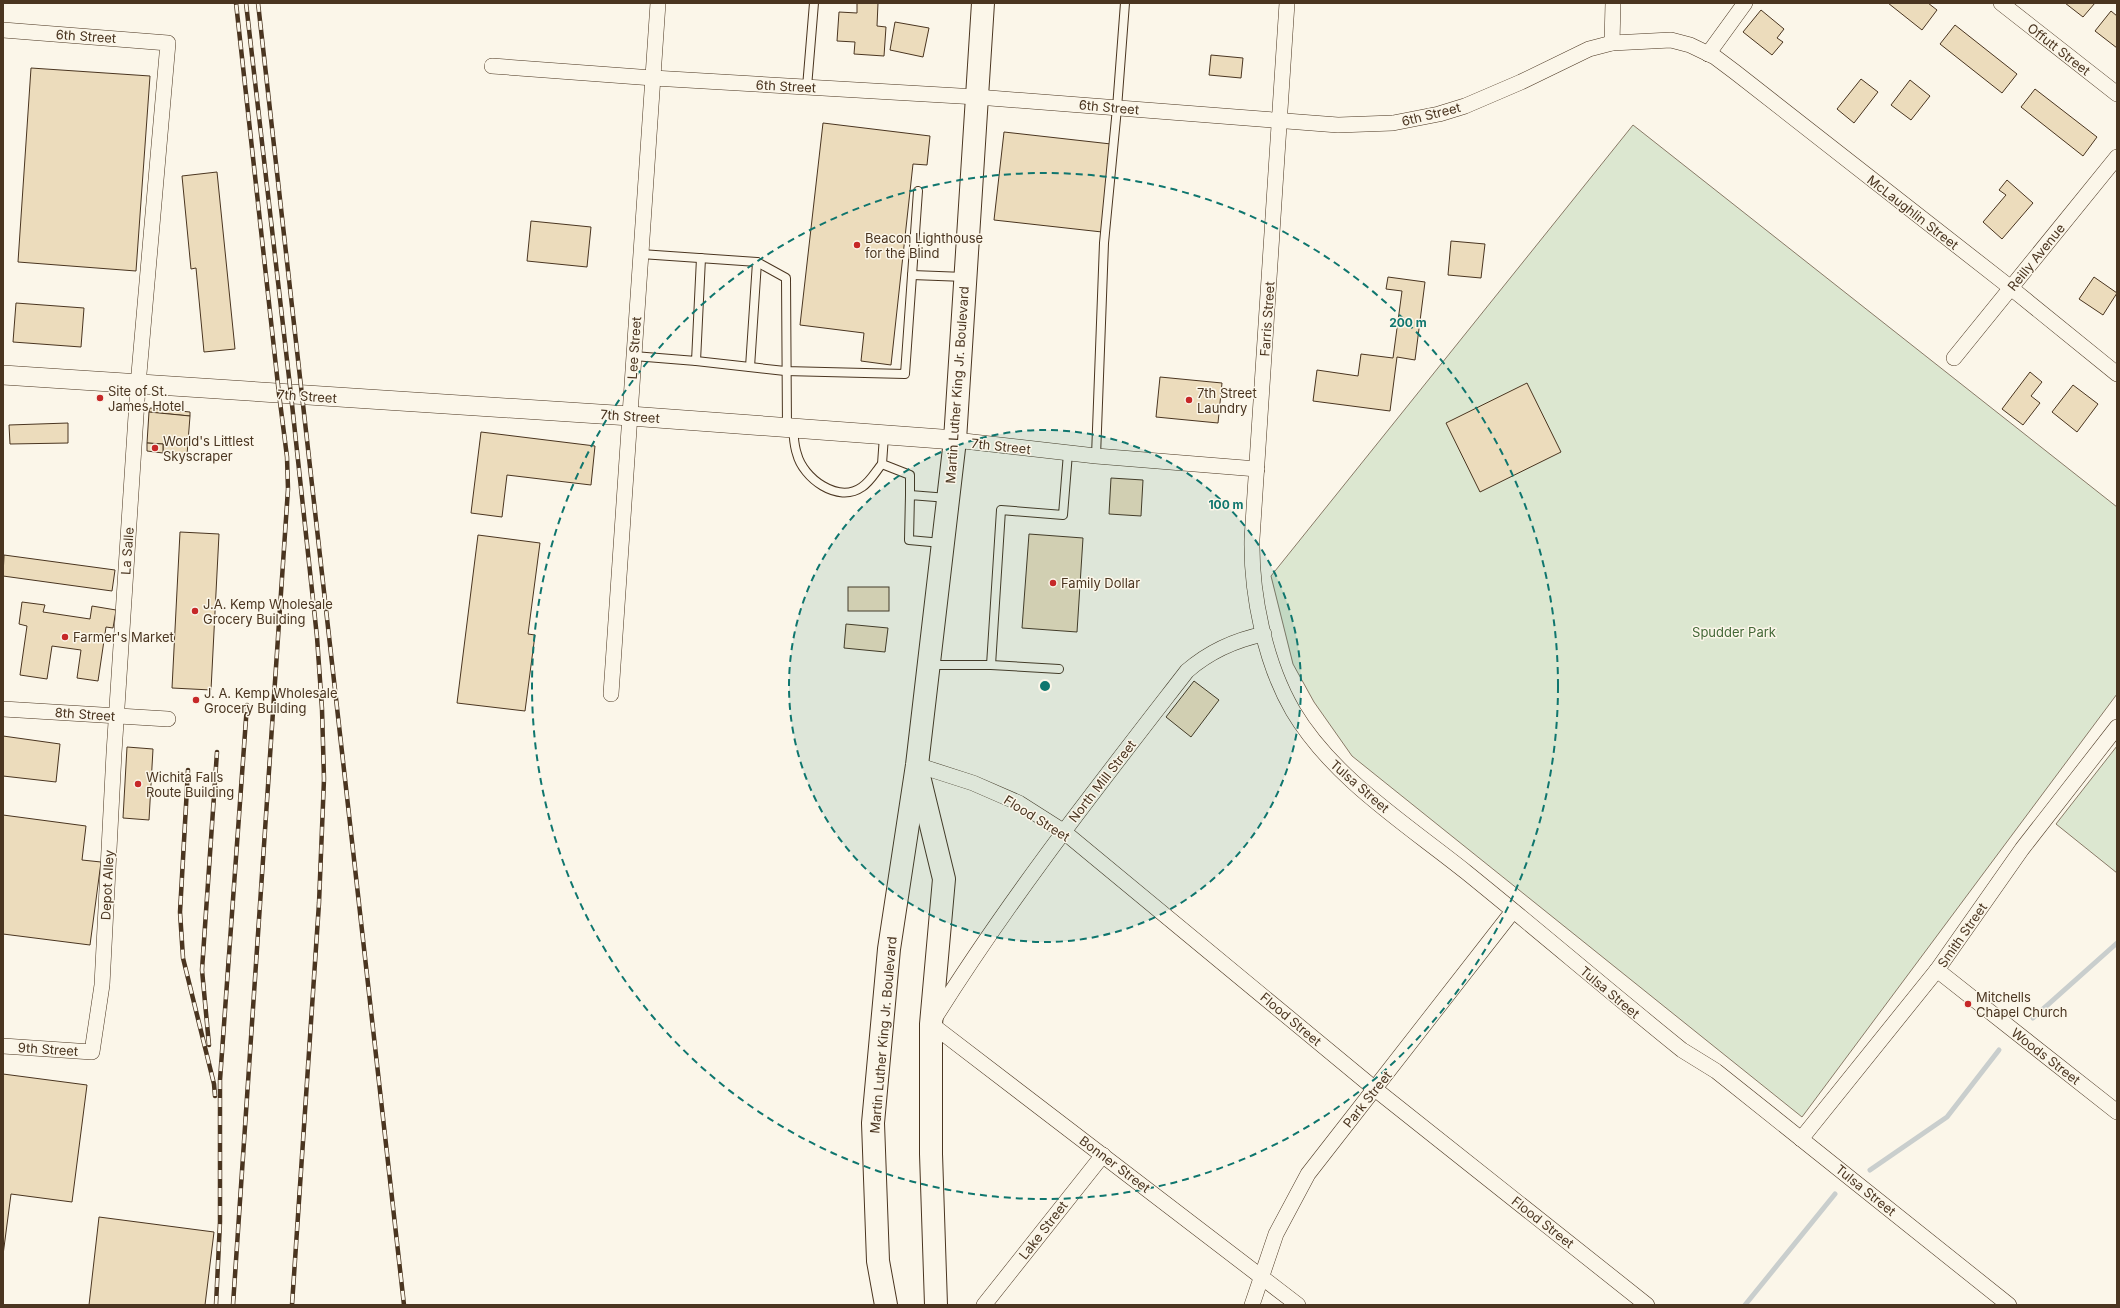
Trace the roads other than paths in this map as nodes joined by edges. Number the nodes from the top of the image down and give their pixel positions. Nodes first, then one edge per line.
1 (658, 3) edge
2 (814, 3) edge
3 (983, 3) edge
4 (1125, 3) edge
5 (1286, 3) edge
6 (1613, 3) edge
7 (1745, 3) edge
8 (2001, 3) edge
9 (3, 30) edge
10 (1612, 42) junction
11 (168, 43) joint
12 (1708, 54) junction
13 (492, 66) dead end
14 (653, 78) junction
15 (807, 87) junction
16 (2117, 94) edge
17 (977, 97) junction
18 (1117, 108) junction
19 (1280, 121) junction
20 (2117, 157) edge
21 (918, 191) dead end
22 (641, 254) junction
23 (701, 258) junction
24 (757, 262) junction
25 (912, 275) junction
26 (965, 278) junction
27 (2011, 288) junction
28 (634, 356) junction
29 (1954, 358) dead end
30 (696, 361) junction
31 (750, 367) junction
32 (785, 371) junction
33 (2117, 374) edge
34 (3, 375) edge
35 (138, 384) junction
36 (630, 416) junction
37 (790, 429) junction
38 (884, 436) junction
39 (955, 440) junction
40 (1068, 453) junction
41 (1096, 456) junction
42 (882, 464) junction
43 (1257, 469) junction
44 (910, 495) junction
45 (948, 498) junction
46 (943, 543) junction
47 (1264, 634) junction
48 (990, 665) junction
49 (928, 666) junction
50 (1059, 669) dead end
51 (611, 694) dead end
52 (3, 709) edge
53 (116, 717) junction
54 (168, 719) dead end
55 (2117, 727) edge
56 (917, 765) junction
57 (1063, 831) junction
58 (1513, 911) junction
59 (1937, 970) junction
60 (931, 1024) junction
61 (3, 1046) edge
62 (92, 1052) joint
63 (1375, 1089) junction
64 (2117, 1112) edge
65 (1801, 1139) junction
66 (1103, 1155) junction
67 (1260, 1275) junction
68 (886, 1305) edge
69 (936, 1305) edge
70 (984, 1305) edge
71 (1252, 1305) edge
72 (1298, 1305) edge
73 (1647, 1305) edge
74 (2009, 1305) edge

1 - 14 street, Lee Street
2 - 15 lane
3 - 17 main road, Martin Luther King Jr. Boulevard
4 - 18 lane
5 - 19 street, Farris Street
6 - 10 street
7 - 12 street
8 - 16 street, Offutt Street
9 - 11 street, 6th Street
10 - 12 street, 6th Street
10 - 19 street, 6th Street
11 - 35 street, La Salle
12 - 27 street, McLaughlin Street
13 - 14 street, 6th Street
14 - 15 street, 6th Street
14 - 22 street, Lee Street
15 - 17 street, 6th Street
17 - 18 street, 6th Street
17 - 26 main road, Martin Luther King Jr. Boulevard
18 - 19 street, 6th Street
18 - 41 lane
19 - 43 street, Farris Street
20 - 27 street, Reilly Avenue
21 - 25 lane
22 - 23 lane
22 - 28 street, Lee Street
23 - 24 lane
23 - 30 lane
24 - 31 lane
24 - 32 lane
25 - 26 lane
25 - 32 lane
26 - 39 main road, Martin Luther King Jr. Boulevard
27 - 29 street, Reilly Avenue
27 - 33 street, McLaughlin Street
28 - 30 lane
28 - 36 street, Lee Street
30 - 31 lane
31 - 32 lane
32 - 37 lane
34 - 35 street, 7th Street
35 - 36 street, 7th Street
35 - 53 street, La Salle
36 - 37 street, 7th Street
36 - 51 street, Lee Street
37 - 38 street, 7th Street
37 - 42 lane
38 - 39 street, 7th Street
38 - 42 lane
39 - 40 street, 7th Street
39 - 45 main road, Martin Luther King Jr. Boulevard
40 - 41 street, 7th Street
40 - 48 lane
41 - 43 street, 7th Street
42 - 44 lane
43 - 47 street, Farris Street
44 - 45 lane
44 - 46 lane
45 - 46 main road, Martin Luther King Jr. Boulevard
46 - 49 main road, Martin Luther King Jr. Boulevard
47 - 57 street, North Mill Street
47 - 58 street, Tulsa Street
48 - 49 lane
48 - 50 lane
49 - 56 main road, Martin Luther King Jr. Boulevard
52 - 53 street, 8th Street
53 - 54 street, 8th Street
53 - 62 street, Depot Alley
55 - 59 street, Smith Street
56 - 57 street, Flood Street
56 - 60 main road, Martin Luther King Jr. Boulevard
56 - 68 main road, Martin Luther King Jr. Boulevard
57 - 60 street, North Mill Street
57 - 63 street, Flood Street
58 - 63 street, Park Street
58 - 65 street, Tulsa Street
59 - 64 street, Woods Street
59 - 65 street, Smith Street
60 - 66 street, Bonner Street
60 - 69 main road, Martin Luther King Jr. Boulevard
61 - 62 street, 9th Street
63 - 67 street, Park Street
63 - 73 street, Flood Street
65 - 74 street, Tulsa Street
66 - 67 street, Bonner Street
66 - 70 street, Lake Street
67 - 71 street, Park Street
67 - 72 street, Bonner Street

